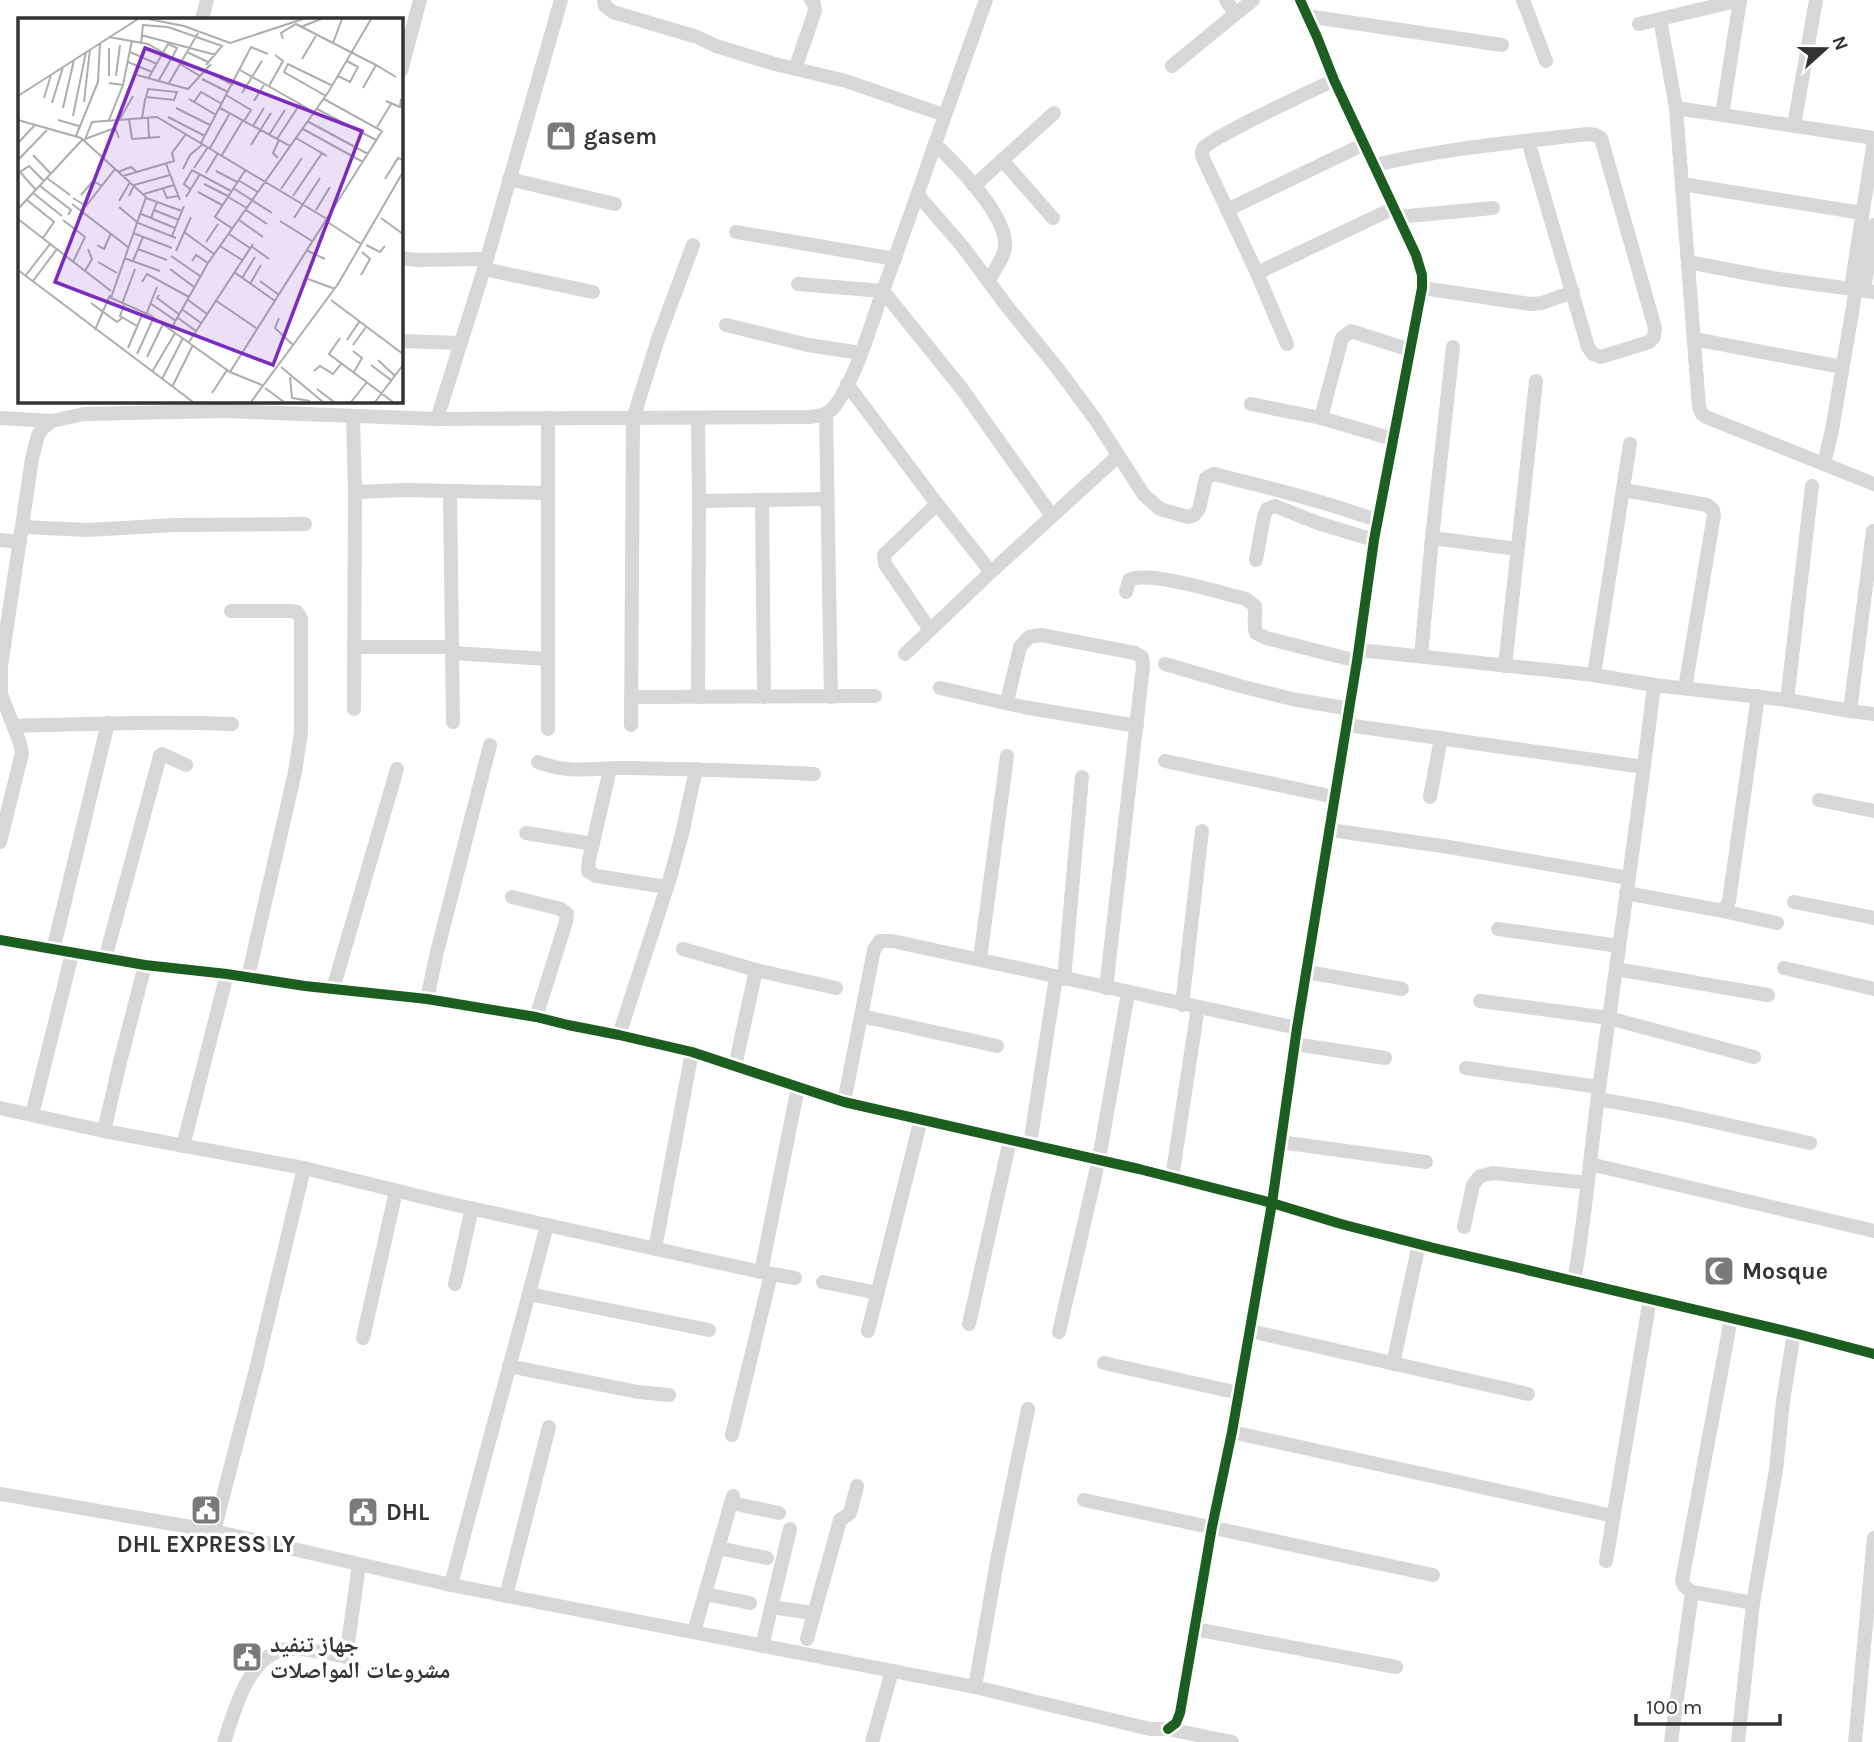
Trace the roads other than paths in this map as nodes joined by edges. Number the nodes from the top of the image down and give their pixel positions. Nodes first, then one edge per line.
1 (207, 0) edge
2 (420, 0) edge
3 (561, 0) edge
4 (604, 0) edge
5 (811, 0) edge
6 (986, 0) edge
7 (1226, 0) edge
8 (1253, 0) edge
9 (1300, 0) edge
10 (1523, 0) edge
11 (1740, 0) edge
12 (1816, 0) edge
13 (1307, 16) junction
14 (202, 18) edge
15 (1660, 19) junction
16 (1228, 20) junction
17 (1639, 24) dead end
18 (1502, 45) dead end
19 (1546, 61) dead end
20 (1172, 66) dead end
21 (402, 67) edge
22 (795, 69) junction
23 (1334, 80) junction
24 (1676, 108) junction
25 (1054, 113) dead end
26 (944, 115) junction
27 (1722, 115) junction
28 (1794, 126) junction
29 (1874, 139) edge
30 (1528, 141) junction
31 (935, 144) junction
32 (1364, 144) junction
33 (1002, 160) junction
34 (1376, 165) junction
35 (509, 179) junction
36 (1682, 184) junction
37 (974, 186) junction
38 (918, 195) junction
39 (615, 204) dead end
40 (1493, 208) dead end
41 (1227, 210) junction
42 (1396, 212) junction
43 (1863, 213) junction
44 (1053, 218) dead end
45 (1874, 225) edge
46 (736, 232) dead end
47 (693, 245) dead end
48 (402, 258) edge
49 (895, 259) junction
50 (1688, 262) junction
51 (485, 264) junction
52 (1257, 273) junction
53 (988, 281) junction
54 (798, 284) dead end
55 (1422, 288) junction
56 (1861, 290) edge
57 (593, 292) dead end
58 (883, 292) junction
59 (1573, 292) junction
60 (726, 326) dead end
61 (1694, 339) junction
62 (402, 341) edge
63 (460, 343) junction
64 (1287, 344) dead end
65 (1453, 347) dead end
66 (1410, 350) junction
67 (861, 353) junction
68 (1842, 367) junction
69 (1536, 381) dead end
70 (847, 384) junction
71 (1251, 404) dead end
72 (225, 406) edge
73 (86, 407) edge
74 (826, 414) junction
75 (353, 416) junction
76 (0, 418) edge
77 (548, 418) junction
78 (698, 418) junction
79 (1321, 418) junction
80 (437, 419) junction
81 (634, 419) junction
82 (52, 421) junction
83 (1393, 439) junction
84 (1630, 444) dead end
85 (1118, 456) junction
86 (1824, 464) junction
87 (1874, 484) edge
88 (1812, 486) dead end
89 (1624, 490) junction
90 (355, 492) junction
91 (450, 492) junction
92 (547, 492) junction
93 (827, 499) junction
94 (762, 500) junction
95 (699, 501) junction
96 (937, 504) junction
97 (1052, 516) junction
98 (1378, 521) junction
99 (305, 524) dead end
100 (23, 527) junction
101 (1873, 531) edge
102 (1432, 538) junction
103 (0, 540) edge
104 (1374, 540) junction
105 (20, 542) junction
106 (1517, 549) junction
107 (1256, 560) dead end
108 (991, 572) junction
109 (1126, 592) dead end
110 (231, 611) dead end
111 (930, 630) junction
112 (354, 646) junction
113 (452, 650) junction
114 (905, 654) dead end
115 (1358, 655) junction
116 (1421, 656) junction
117 (548, 659) junction
118 (1165, 664) dead end
119 (1505, 666) junction
120 (1594, 675) junction
121 (1654, 685) junction
122 (940, 688) dead end
123 (1685, 688) junction
124 (1, 694) edge
125 (831, 696) junction
126 (875, 696) dead end
127 (1758, 696) junction
128 (631, 697) junction
129 (698, 697) junction
130 (764, 697) junction
131 (1787, 700) junction
132 (1007, 702) junction
133 (354, 709) dead end
134 (1350, 709) junction
135 (1850, 711) junction
136 (1874, 713) edge
137 (453, 722) dead end
138 (108, 723) junction
139 (232, 724) dead end
140 (631, 725) dead end
141 (1347, 725) junction
142 (14, 726) junction
143 (1137, 726) junction
144 (548, 729) dead end
145 (1441, 738) junction
146 (490, 745) dead end
147 (1007, 757) dead end
148 (1165, 761) dead end
149 (538, 762) dead end
150 (186, 765) dead end
151 (1644, 767) junction
152 (397, 769) dead end
153 (610, 769) junction
154 (696, 769) junction
155 (814, 774) dead end
156 (1082, 777) dead end
157 (7, 783) edge
158 (1335, 797) junction
159 (1430, 797) dead end
160 (1819, 800) dead end
161 (1874, 811) edge
162 (1330, 830) junction
163 (1202, 831) dead end
164 (526, 832) dead end
165 (0, 842) edge
166 (593, 844) junction
167 (1628, 885) junction
168 (667, 887) junction
169 (513, 897) dead end
170 (1794, 902) dead end
171 (1718, 910) junction
172 (1874, 918) edge
173 (1777, 923) dead end
174 (1497, 929) dead end
175 (0, 940) edge
176 (1619, 946) junction
177 (683, 949) dead end
178 (52, 950) junction
179 (72, 954) junction
180 (105, 959) junction
181 (980, 959) junction
182 (145, 965) junction
183 (1784, 968) dead end
184 (1616, 969) junction
185 (756, 970) junction
186 (1307, 972) junction
187 (227, 974) junction
188 (248, 977) junction
189 (1060, 978) junction
190 (836, 988) dead end
191 (1106, 988) junction
192 (333, 989) junction
193 (1402, 989) dead end
194 (1874, 989) edge
195 (1128, 993) junction
196 (1768, 995) dead end
197 (428, 999) junction
198 (1480, 1001) dead end
199 (1182, 1004) junction
200 (1198, 1007) junction
201 (861, 1016) junction
202 (536, 1017) junction
203 (1609, 1018) junction
204 (1297, 1028) junction
205 (619, 1035) junction
206 (1295, 1044) junction
207 (997, 1046) dead end
208 (692, 1052) junction
209 (1754, 1056) dead end
210 (1385, 1058) dead end
211 (735, 1066) junction
212 (1466, 1068) dead end
213 (799, 1087) junction
214 (1598, 1093) junction
215 (844, 1102) junction
216 (0, 1108) edge
217 (32, 1115) junction
218 (921, 1119) junction
219 (104, 1130) junction
220 (1010, 1140) junction
221 (1280, 1142) junction
222 (1810, 1143) dead end
223 (1030, 1144) junction
224 (183, 1146) junction
225 (1100, 1159) junction
226 (1426, 1162) dead end
227 (1590, 1164) junction
228 (304, 1168) junction
229 (1172, 1178) junction
230 (1588, 1183) junction
231 (397, 1191) junction
232 (1272, 1203) junction
233 (472, 1208) junction
234 (547, 1225) junction
235 (1464, 1227) dead end
236 (1874, 1231) edge
237 (1419, 1244) junction
238 (655, 1249) junction
239 (766, 1273) junction
240 (795, 1278) dead end
241 (1574, 1281) junction
242 (823, 1282) dead end
243 (455, 1284) dead end
244 (878, 1293) junction
245 (529, 1294) junction
246 (1650, 1299) junction
247 (1731, 1319) junction
248 (968, 1324) dead end
249 (709, 1330) dead end
250 (869, 1331) dead end
251 (1250, 1331) junction
252 (1059, 1332) dead end
253 (1794, 1332) junction
254 (363, 1338) dead end
255 (1874, 1354) edge
256 (1104, 1363) dead end
257 (1393, 1364) junction
258 (509, 1366) junction
259 (1239, 1393) junction
260 (668, 1395) dead end
261 (1528, 1395) dead end
262 (1028, 1409) dead end
263 (549, 1427) dead end
264 (1232, 1432) junction
265 (732, 1435) dead end
266 (857, 1486) dead end
267 (0, 1494) edge
268 (1084, 1500) dead end
269 (779, 1513) dead end
270 (1613, 1516) junction
271 (1212, 1527) junction
272 (790, 1529) dead end
273 (214, 1531) junction
274 (1874, 1538) edge
275 (718, 1548) junction
276 (767, 1558) dead end
277 (1606, 1561) dead end
278 (359, 1565) junction
279 (1433, 1575) dead end
280 (451, 1585) junction
281 (1692, 1592) junction
282 (705, 1594) junction
283 (506, 1595) junction
284 (750, 1603) dead end
285 (1753, 1603) junction
286 (771, 1607) junction
287 (813, 1613) junction
288 (1195, 1629) junction
289 (694, 1632) junction
290 (807, 1639) dead end
291 (1869, 1640) edge
292 (762, 1646) junction
293 (1395, 1667) dead end
294 (892, 1671) junction
295 (975, 1687) junction
296 (1168, 1729) junction
297 (1148, 1736) edge
298 (224, 1742) edge
299 (873, 1742) edge
300 (1232, 1742) edge
301 (1671, 1742) edge
302 (1738, 1742) edge
303 (1855, 1742) edge

1 - 14 street
2 - 21 street
3 - 35 street
4 - 22 street
5 - 22 street
6 - 26 street
7 - 16 street
8 - 16 street
9 - 13 street
10 - 19 street
11 - 15 street
11 - 27 street
12 - 28 street
13 - 18 street
13 - 23 street
15 - 17 street
15 - 24 street
16 - 20 street
22 - 26 street
23 - 32 street
23 - 41 street
24 - 27 street
24 - 36 street
25 - 33 street
26 - 31 street
27 - 28 street
28 - 29 street
29 - 43 street
30 - 34 street
30 - 59 street
30 - 59 street
31 - 37 street
31 - 38 street
32 - 34 street
32 - 41 street
33 - 37 street
33 - 44 street
34 - 42 street
35 - 39 street
35 - 51 street
36 - 43 street
36 - 50 street
37 - 53 street
38 - 49 street
38 - 53 street
40 - 42 street
41 - 52 street
42 - 52 street
42 - 55 street
43 - 56 street
45 - 56 street
46 - 49 street
47 - 81 street
48 - 51 street
49 - 58 street
50 - 56 street
50 - 61 street
51 - 57 street
51 - 63 street
52 - 64 street
53 - 85 street
54 - 58 street
55 - 59 street
55 - 66 street
56 - 68 street
58 - 67 street
58 - 97 street
60 - 67 street
61 - 68 street
61 - 86 street
62 - 63 street
63 - 80 street
65 - 102 street
66 - 79 street
66 - 83 street
67 - 70 street
68 - 86 street
69 - 106 street
70 - 74 street
70 - 96 street
71 - 79 street
72 - 73 street
72 - 75 street
73 - 82 street
74 - 78 street
74 - 93 street
75 - 80 street
75 - 90 street
76 - 82 street
77 - 80 street
77 - 81 street
77 - 92 street
78 - 81 street
78 - 95 street
79 - 83 street
81 - 128 street
82 - 100 street
83 - 98 street
84 - 89 street
85 - 97 street
85 - 98 street
86 - 87 street
88 - 131 street
89 - 120 street
89 - 123 street
90 - 91 street
90 - 112 street
91 - 92 street
91 - 113 street
92 - 117 street
93 - 94 street
93 - 125 street
94 - 95 street
94 - 130 street
95 - 129 street
96 - 108 street
96 - 111 street
97 - 108 street
98 - 104 street
99 - 100 street
100 - 105 street
101 - 135 street
102 - 106 street
102 - 116 street
103 - 105 street
104 - 107 street
104 - 115 street
105 - 124 street
106 - 119 street
108 - 111 street
109 - 115 street
110 - 188 street
111 - 114 street
112 - 113 street
112 - 133 street
113 - 117 street
113 - 137 street
115 - 116 street
115 - 134 street
116 - 119 street
117 - 144 street
118 - 134 street
119 - 120 street
120 - 121 street
121 - 123 street
121 - 151 street
122 - 132 street
123 - 127 street
124 - 142 street
125 - 126 street
125 - 130 street
127 - 131 street
127 - 171 street
128 - 129 street
128 - 140 street
129 - 130 street
131 - 135 street
132 - 143 street
132 - 143 street
134 - 141 street
135 - 136 street
138 - 139 street
138 - 142 street
138 - 178 street
141 - 145 street
141 - 158 street
142 - 157 street
143 - 191 street
145 - 151 street
145 - 159 street
146 - 197 street
147 - 181 street
148 - 158 street
149 - 153 street
150 - 180 street
151 - 167 street
152 - 192 street
153 - 154 street
153 - 166 street
154 - 155 street
154 - 168 street
156 - 189 street
157 - 165 street
158 - 162 street
160 - 161 street
162 - 167 street
162 - 186 street
163 - 199 street
164 - 166 street
166 - 168 street
167 - 171 street
167 - 176 street
168 - 205 street
169 - 202 street
170 - 172 street
171 - 173 street
174 - 176 street
175 - 178 street
176 - 184 street
177 - 185 street
178 - 179 street
179 - 180 street
179 - 217 street
180 - 182 street
181 - 189 street
181 - 201 street
182 - 187 street
182 - 219 street
183 - 194 street
184 - 196 street
184 - 203 street
185 - 190 street
185 - 211 street
186 - 193 street
186 - 204 street
187 - 188 street
187 - 224 street
188 - 192 street
189 - 191 street
189 - 223 street
191 - 195 street
192 - 197 street
195 - 199 street
195 - 225 street
197 - 202 street
198 - 203 street
199 - 200 street
200 - 204 street
200 - 229 street
201 - 207 street
201 - 215 street
202 - 205 street
203 - 209 street
203 - 214 street
204 - 206 street
205 - 208 street
206 - 210 street
206 - 221 street
208 - 211 street
208 - 238 street
211 - 213 street
212 - 214 street
213 - 215 street
213 - 239 street
214 - 222 street
214 - 227 street
215 - 218 street
216 - 217 street
217 - 219 street
218 - 220 street
218 - 244 street
219 - 224 street
220 - 223 street
220 - 248 street
221 - 226 street
221 - 232 street
223 - 225 street
224 - 228 street
225 - 229 street
225 - 252 street
227 - 230 street
227 - 236 street
228 - 231 street
228 - 273 street
229 - 232 street
230 - 235 street
230 - 241 street
231 - 233 street
231 - 254 street
232 - 237 street
232 - 251 street
233 - 234 street
233 - 243 street
234 - 238 street
234 - 245 street
237 - 241 street
237 - 257 street
238 - 239 street
239 - 240 street
239 - 265 street
241 - 246 street
242 - 244 street
244 - 250 street
245 - 249 street
245 - 258 street
246 - 247 street
246 - 270 street
247 - 253 street
247 - 281 street
251 - 257 street
251 - 259 street
253 - 255 street
253 - 285 street
256 - 259 street
257 - 261 street
258 - 260 street
258 - 280 street
259 - 264 street
262 - 295 street
263 - 283 street
264 - 270 street
264 - 271 street
266 - 287 street
267 - 273 street
268 - 271 street
269 - 275 street
270 - 277 street
271 - 279 street
271 - 288 street
272 - 286 street
273 - 278 street
274 - 291 street
275 - 276 street
275 - 282 street
278 - 280 street
278 - 298 street
280 - 283 street
281 - 285 street
281 - 301 street
282 - 284 street
282 - 289 street
283 - 289 street
285 - 302 street
286 - 287 street
286 - 292 street
287 - 290 street
288 - 293 street
288 - 296 street
289 - 292 street
291 - 303 street
292 - 294 street
294 - 295 street
294 - 299 street
295 - 297 street
296 - 297 street
296 - 300 street

